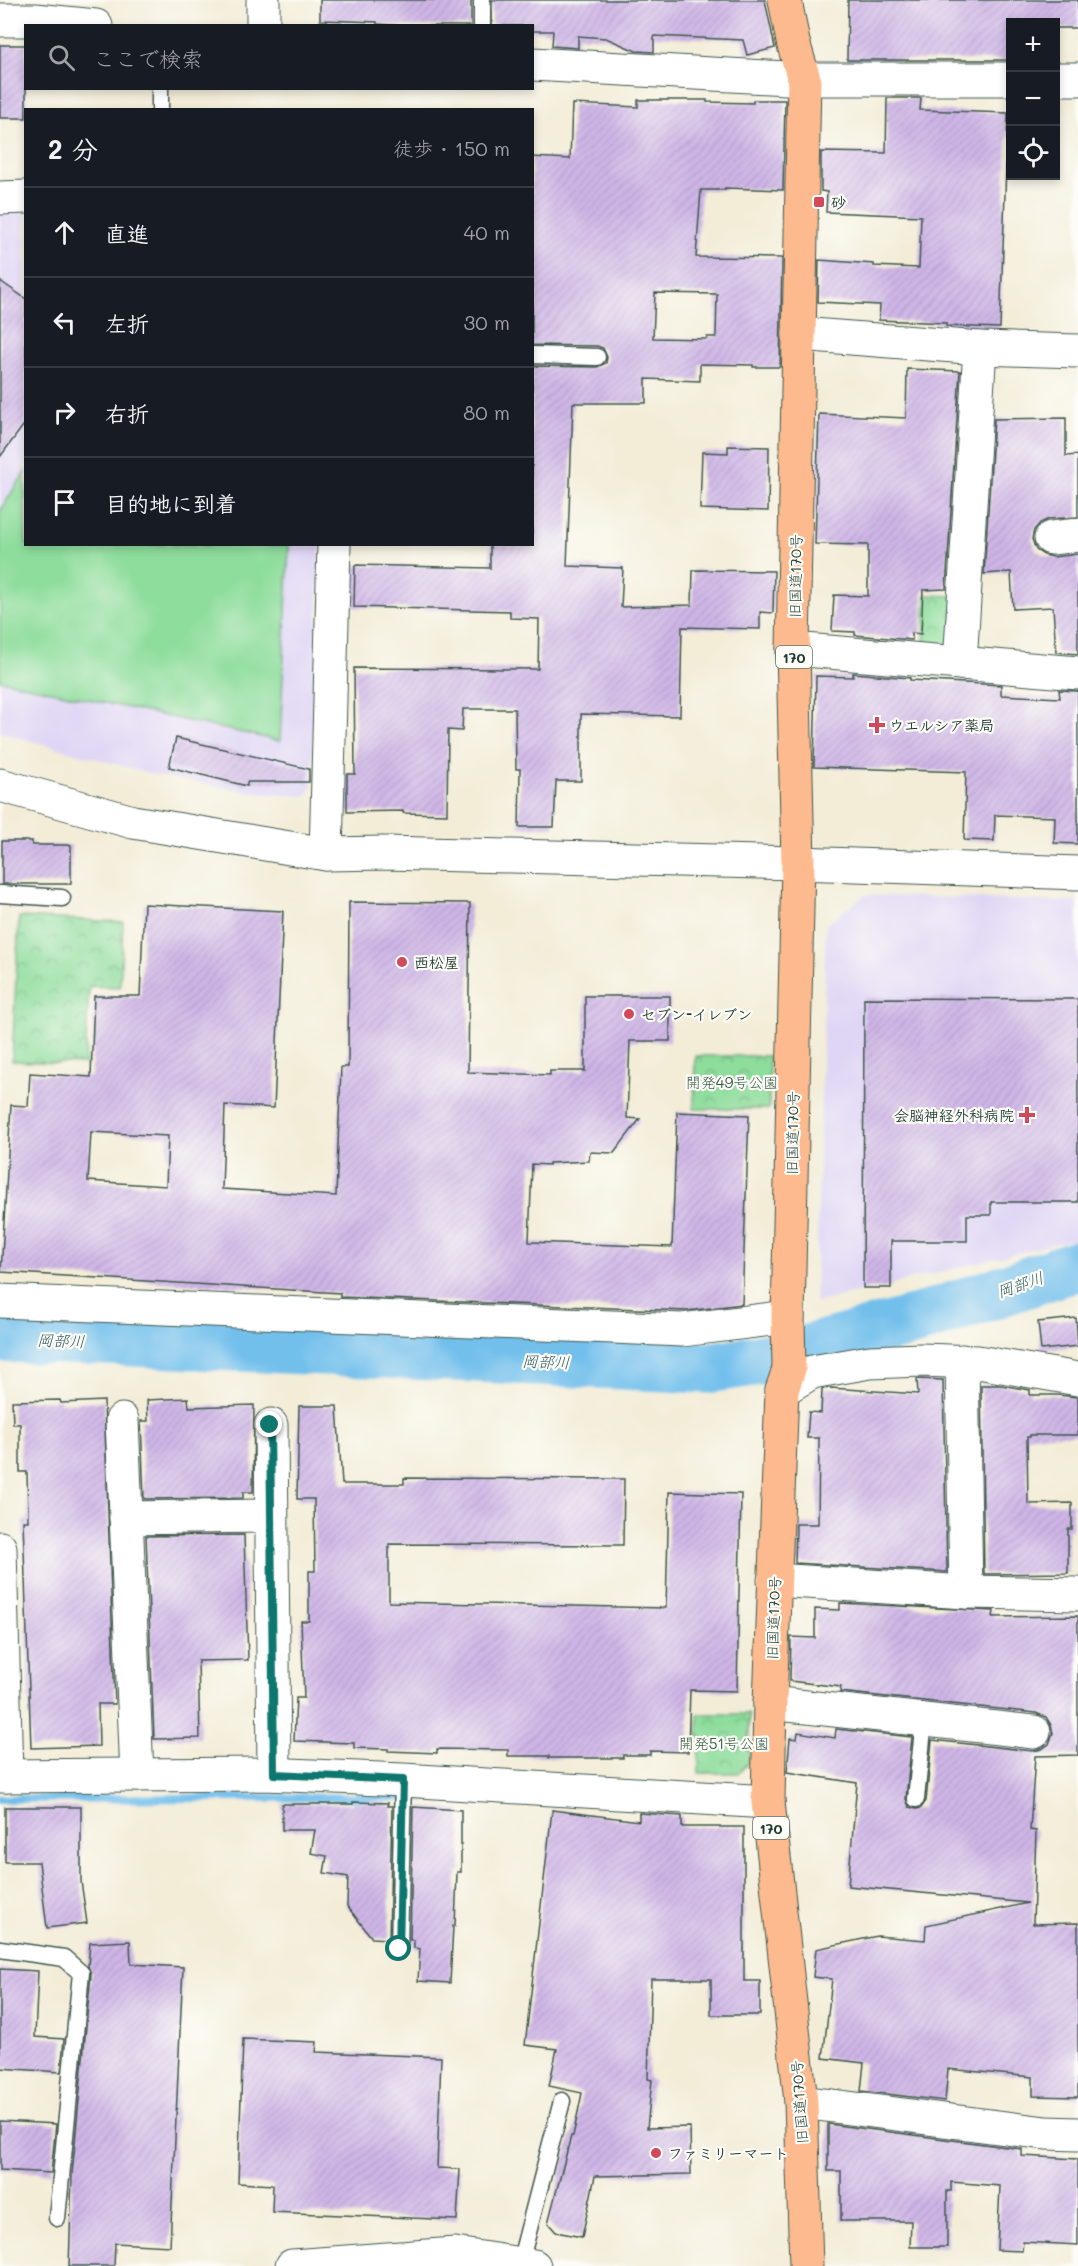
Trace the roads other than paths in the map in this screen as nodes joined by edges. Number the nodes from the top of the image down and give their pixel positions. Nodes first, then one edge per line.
1 (263, 0) edge
2 (482, 0) edge
3 (785, 0) edge
4 (35, 10) edge
5 (0, 20) edge
6 (88, 24) edge
7 (263, 24) edge
8 (482, 24) edge
9 (534, 64) edge
10 (804, 79) junction
11 (1006, 79) edge
12 (1060, 79) edge
13 (1078, 79) edge
14 (160, 90) edge
15 (159, 108) edge
16 (24, 197) edge
17 (0, 198) edge
18 (799, 334) junction
19 (980, 348) junction
20 (1078, 351) edge
21 (534, 355) edge
22 (597, 357) dead end
23 (334, 546) edge
24 (794, 649) junction
25 (960, 663) junction
26 (1078, 672) edge
27 (0, 785) edge
28 (326, 854) junction
29 (798, 863) junction
30 (1078, 873) edge
31 (0, 894) edge
32 (62, 898) dead end
33 (0, 1301) edge
34 (788, 1317) junction
35 (962, 1361) junction
36 (1078, 1379) edge
37 (782, 1390) junction
38 (122, 1420) dead end
39 (270, 1425) dead end
40 (271, 1516) junction
41 (126, 1518) junction
42 (0, 1548) edge
43 (774, 1580) junction
44 (1, 1589) edge
45 (966, 1592) junction
46 (1078, 1594) edge
47 (770, 1702) junction
48 (924, 1719) junction
49 (1034, 1732) dead end
50 (274, 1774) junction
51 (137, 1775) junction
52 (3, 1776) edge
53 (403, 1792) junction
54 (916, 1799) dead end
55 (768, 1802) junction
56 (0, 1949) edge
57 (399, 1949) dead end
58 (562, 2101) dead end
59 (801, 2102) junction
60 (1078, 2134) edge
61 (57, 2218) dead end
62 (527, 2264) edge
63 (292, 2266) edge
64 (806, 2266) edge

1 - 7 street
2 - 8 lane
3 - 10 highway, 旧国道170号 / 170
4 - 5 street
4 - 6 street
9 - 10 street
10 - 11 street
10 - 18 highway, 旧国道170号 / 170
12 - 13 street
14 - 15 lane
16 - 17 street
18 - 19 street
18 - 24 highway, 旧国道170号 / 170
19 - 20 street
19 - 25 street
21 - 22 lane
23 - 28 street
24 - 25 street
24 - 29 highway, 旧国道170号 / 170
25 - 26 street
27 - 28 street
28 - 29 street
29 - 30 street
29 - 34 highway, 旧国道170号 / 170
31 - 32 lane
33 - 34 street
34 - 37 highway, 旧国道170号 / 170
35 - 36 street
35 - 37 street
35 - 45 street
37 - 43 highway, 旧国道170号 / 170
38 - 41 street
39 - 40 street
40 - 41 street
40 - 50 street
41 - 51 street
42 - 44 street
43 - 45 street
43 - 47 highway, 旧国道170号 / 170
44 - 52 street
45 - 46 street
47 - 48 street
47 - 55 highway, 旧国道170号 / 170
48 - 49 street
48 - 54 lane
50 - 51 street
50 - 53 street
51 - 52 street
53 - 55 street
53 - 57 lane
55 - 59 highway, 旧国道170号 / 170
56 - 61 lane
58 - 62 lane
59 - 60 street
59 - 64 highway, 旧国道170号 / 170
62 - 63 street

